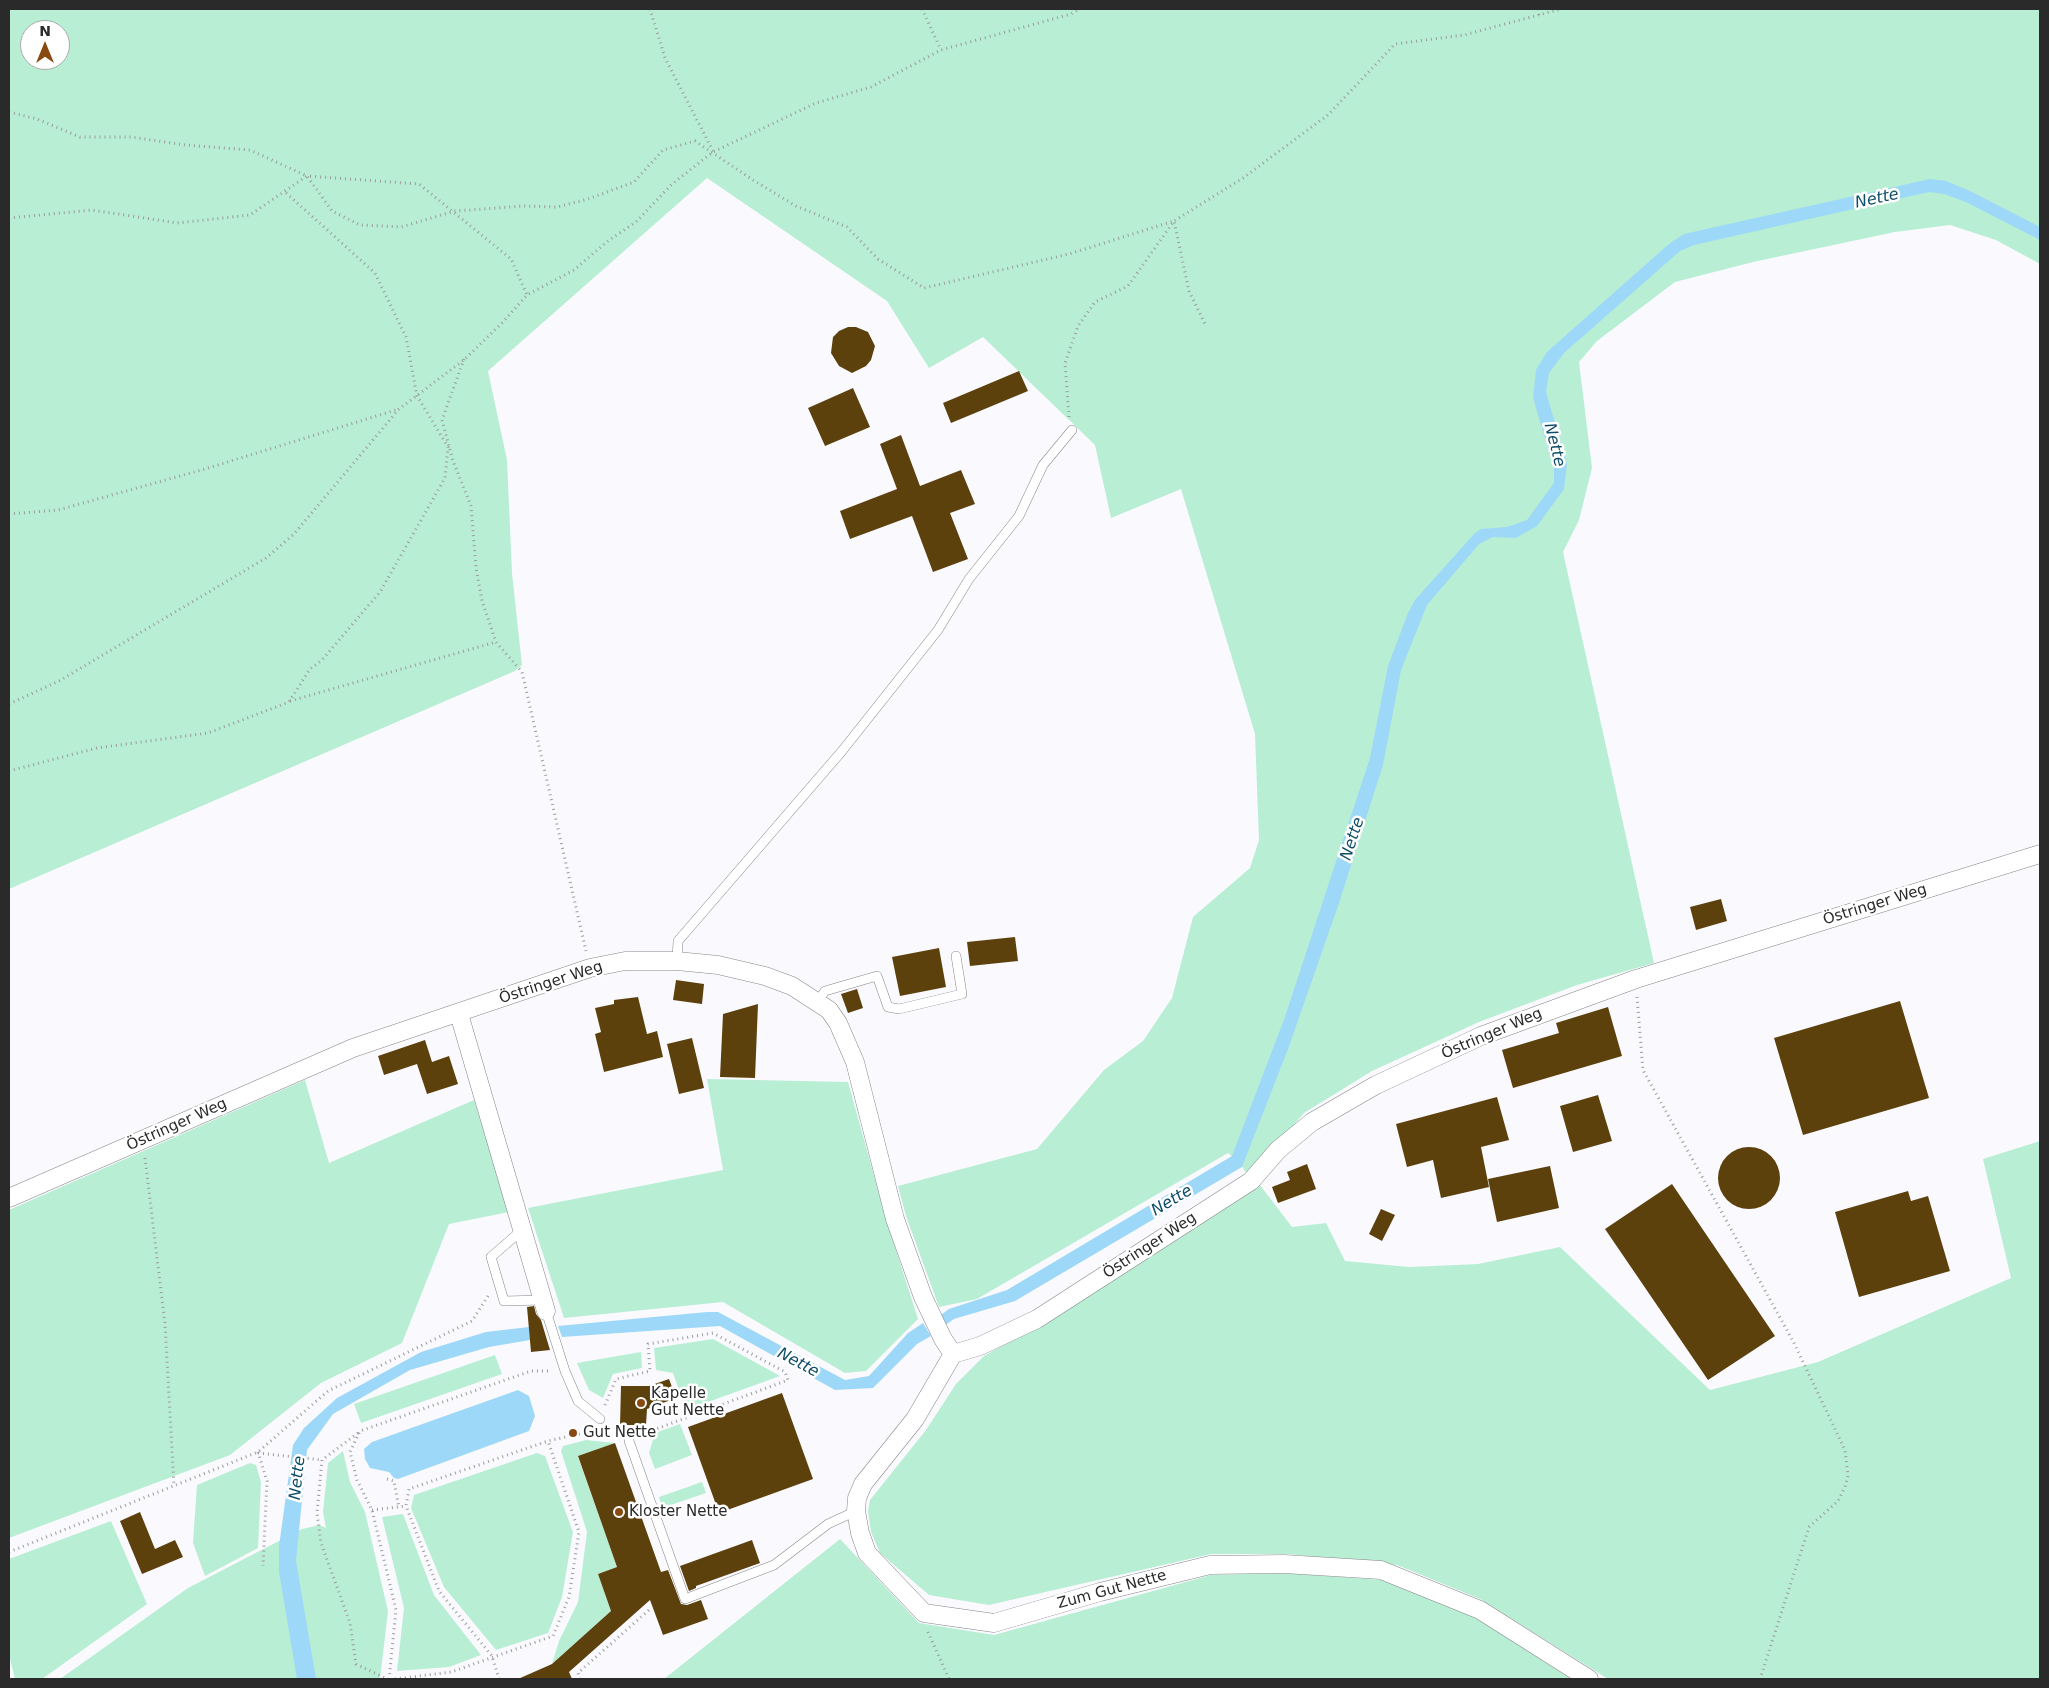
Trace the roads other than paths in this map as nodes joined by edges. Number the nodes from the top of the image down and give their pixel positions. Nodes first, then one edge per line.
1 (1072, 430) road end
2 (2040, 854) edge
3 (956, 956) dead end
4 (677, 961) junction
5 (818, 1001) junction
6 (459, 1014) junction
7 (9, 1198) edge
8 (522, 1230) junction
9 (544, 1305) junction
10 (948, 1346) junction
11 (600, 1418) road end
12 (629, 1442) road end
13 (856, 1511) junction
14 (1588, 1679) edge

1 - 4 lane
2 - 10 street, Östringer Weg
3 - 5 lane
4 - 5 street, Östringer Weg
4 - 6 street, Östringer Weg
5 - 10 street, Östringer Weg
6 - 7 street, Östringer Weg
6 - 8 street
8 - 9 street
8 - 9 lane
9 - 11 lane
10 - 13 street
12 - 13 lane
13 - 14 street, Zum Gut Nette

